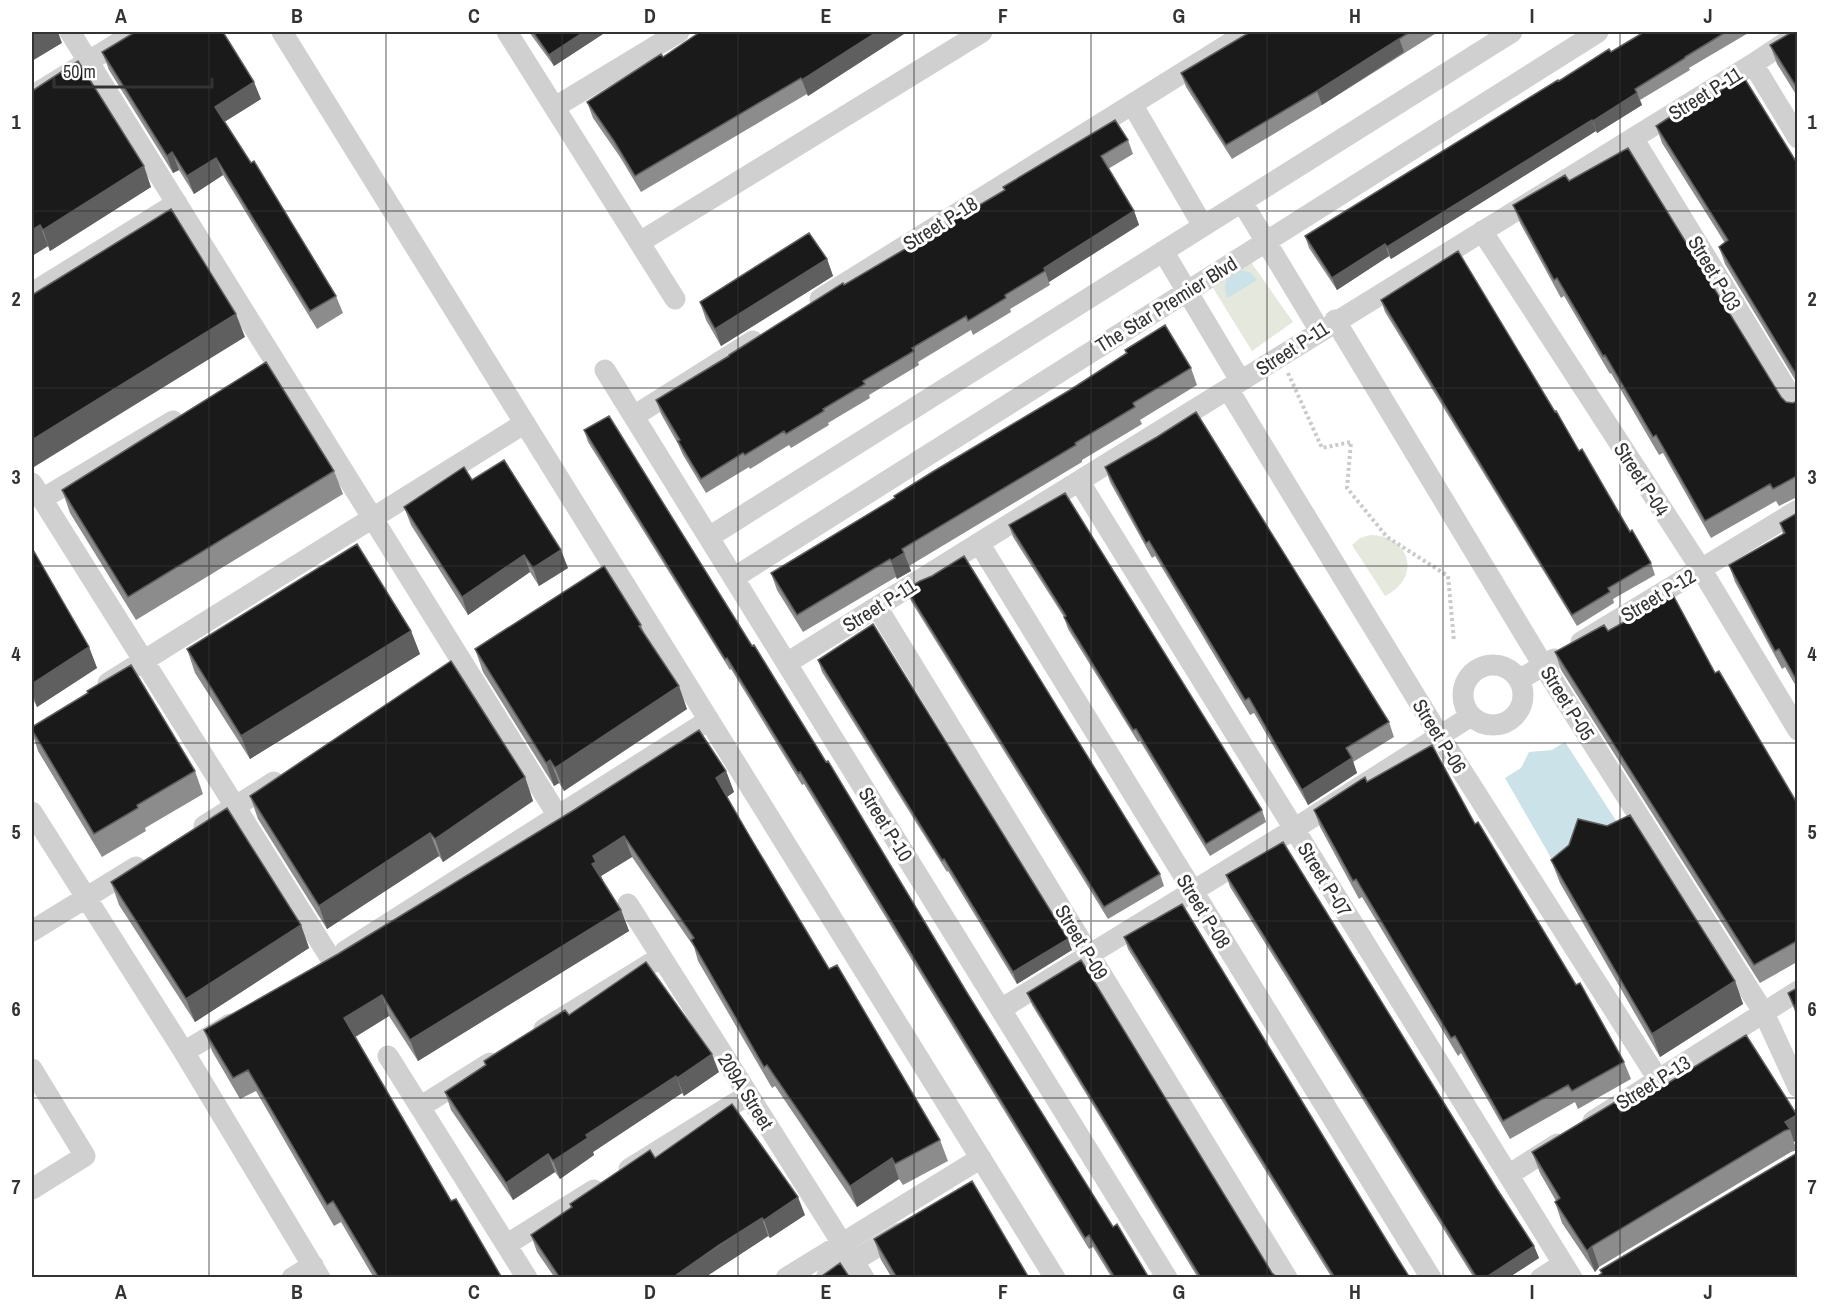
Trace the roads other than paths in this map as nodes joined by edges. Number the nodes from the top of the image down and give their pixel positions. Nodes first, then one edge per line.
1 (70, 32) edge
2 (136, 32) edge
3 (282, 32) edge
4 (507, 32) edge
5 (679, 32) edge
6 (982, 32) edge
7 (1248, 32) edge
8 (1512, 32) edge
9 (1598, 32) edge
10 (1797, 34) edge
11 (88, 61) junction
12 (1753, 64) junction
13 (32, 96) edge
14 (1132, 104) junction
15 (555, 107) junction
16 (1632, 138) junction
17 (1797, 138) edge
18 (1242, 202) junction
19 (177, 203) junction
20 (1203, 226) junction
21 (1482, 231) junction
22 (640, 242) junction
23 (1266, 242) junction
24 (1163, 251) junction
25 (1187, 291) junction
26 (32, 293) edge
27 (675, 300) dead end
28 (806, 308) edge
29 (1327, 326) junction
30 (766, 333) edge
31 (275, 361) junction
32 (605, 370) dead end
33 (255, 373) edge
34 (1234, 385) junction
35 (1797, 408) edge
36 (194, 409) edge
37 (634, 416) junction
38 (525, 423) junction
39 (1079, 481) junction
40 (37, 491) edge
41 (1797, 510) edge
42 (373, 518) junction
43 (709, 537) junction
44 (979, 543) junction
45 (1701, 569) junction
46 (617, 572) junction
47 (735, 577) junction
48 (597, 584) edge
49 (877, 607) junction
50 (485, 653) edge
51 (144, 661) junction
52 (787, 663) junction
53 (465, 665) junction
54 (1544, 665) junction
55 (445, 678) edge
56 (1519, 680) junction
57 (93, 692) edge
58 (1471, 716) junction
59 (709, 720) junction
60 (1797, 730) edge
61 (1439, 735) junction
62 (295, 770) edge
63 (235, 806) junction
64 (32, 812) edge
65 (558, 816) junction
66 (1294, 829) junction
67 (186, 837) edge
68 (156, 855) edge
69 (1191, 890) junction
70 (87, 897) junction
71 (628, 904) dead end
72 (32, 931) edge
73 (1089, 953) junction
74 (661, 957) junction
75 (331, 959) junction
76 (312, 972) edge
77 (1797, 991) edge
78 (1001, 1009) junction
79 (1764, 1013) junction
80 (243, 1015) edge
81 (530, 1038) edge
82 (510, 1050) edge
83 (184, 1053) junction
84 (388, 1056) dead end
85 (32, 1069) edge
86 (1658, 1079) junction
87 (1797, 1087) edge
88 (748, 1095) junction
89 (420, 1107) junction
90 (981, 1158) junction
91 (1510, 1174) junction
92 (993, 1178) junction
93 (32, 1189) edge
94 (973, 1189) edge
95 (913, 1225) edge
96 (506, 1245) junction
97 (853, 1261) edge
98 (316, 1271) edge
99 (1568, 1271) edge
100 (292, 1278) edge
101 (527, 1278) edge
102 (786, 1278) edge
103 (826, 1278) edge
104 (1055, 1278) edge
105 (1167, 1278) edge
106 (1287, 1278) edge
107 (1431, 1278) edge
108 (1541, 1278) edge

1 - 11 street
2 - 11 street
3 - 38 street
4 - 15 street
5 - 15 street
6 - 22 street
7 - 14 street, Street P-18
8 - 18 street
9 - 23 street, The Star Premier Blvd
10 - 12 street, Street P-11
11 - 13 street
11 - 19 street
12 - 16 street, Street P-11
12 - 17 street
14 - 20 street
14 - 28 street, Street P-18
15 - 22 street
16 - 21 street, Street P-11
16 - 35 street, Street P-03
18 - 20 street
18 - 23 street, Street P-05
19 - 26 street
19 - 31 street
20 - 24 street
21 - 29 street, Street P-11
21 - 45 street, Street P-04
22 - 27 street
23 - 25 street, The Star Premier Blvd
23 - 29 street, Street P-05
24 - 25 street, Street P-06
24 - 43 street
25 - 34 street, Street P-06
25 - 47 street, The Star Premier Blvd
29 - 34 street, Street P-11
29 - 54 street, Street P-05
30 - 37 street
31 - 33 street
31 - 42 street
32 - 37 street, Street P-10
34 - 39 street, Street P-11
34 - 61 street, Street P-06
36 - 40 street
37 - 43 street, Street P-10
38 - 42 street
38 - 46 street
39 - 44 street, Street P-11
39 - 66 street, Street P-07
40 - 51 street
41 - 45 street, Street P-12
42 - 51 street
42 - 53 street
43 - 47 street, Street P-10
44 - 49 street, Street P-11
44 - 69 street, Street P-08
45 - 54 street, Street P-12
45 - 60 street, Street P-04
46 - 48 street
46 - 59 street
47 - 52 street, Street P-10
49 - 52 street, Street P-11
49 - 73 street, Street P-09
50 - 53 street
51 - 57 street
51 - 63 street
52 - 78 street, Street P-10
53 - 55 street
53 - 65 street
54 - 56 street, Street P-12
54 - 79 street, Street P-05
56 - 58 street
56 - 58 street
58 - 61 street
59 - 65 street
59 - 90 street
61 - 66 street
61 - 86 street, Street P-06
62 - 63 street
63 - 67 street
63 - 75 street
64 - 70 street
65 - 75 street
66 - 69 street
66 - 91 street, Street P-07
68 - 70 street
69 - 73 street
69 - 107 street, Street P-08
70 - 72 street
70 - 83 street
71 - 74 street, 209A Street
73 - 78 street
73 - 106 street, Street P-09
74 - 81 street
74 - 88 street, 209A Street
75 - 76 street
77 - 79 street, Street P-13
78 - 105 street, Street P-10
79 - 86 street, Street P-13
79 - 87 street, Street P-05
80 - 83 street
82 - 89 street
83 - 98 street
84 - 89 street
85 - 93 street
86 - 91 street, Street P-13
88 - 96 street
88 - 97 street, 209A Street
89 - 96 street
90 - 92 street
90 - 97 street
91 - 99 street, Street P-07
92 - 94 street
92 - 104 street
95 - 97 street
96 - 101 street
97 - 102 street
97 - 103 street
98 - 100 street
99 - 108 street

